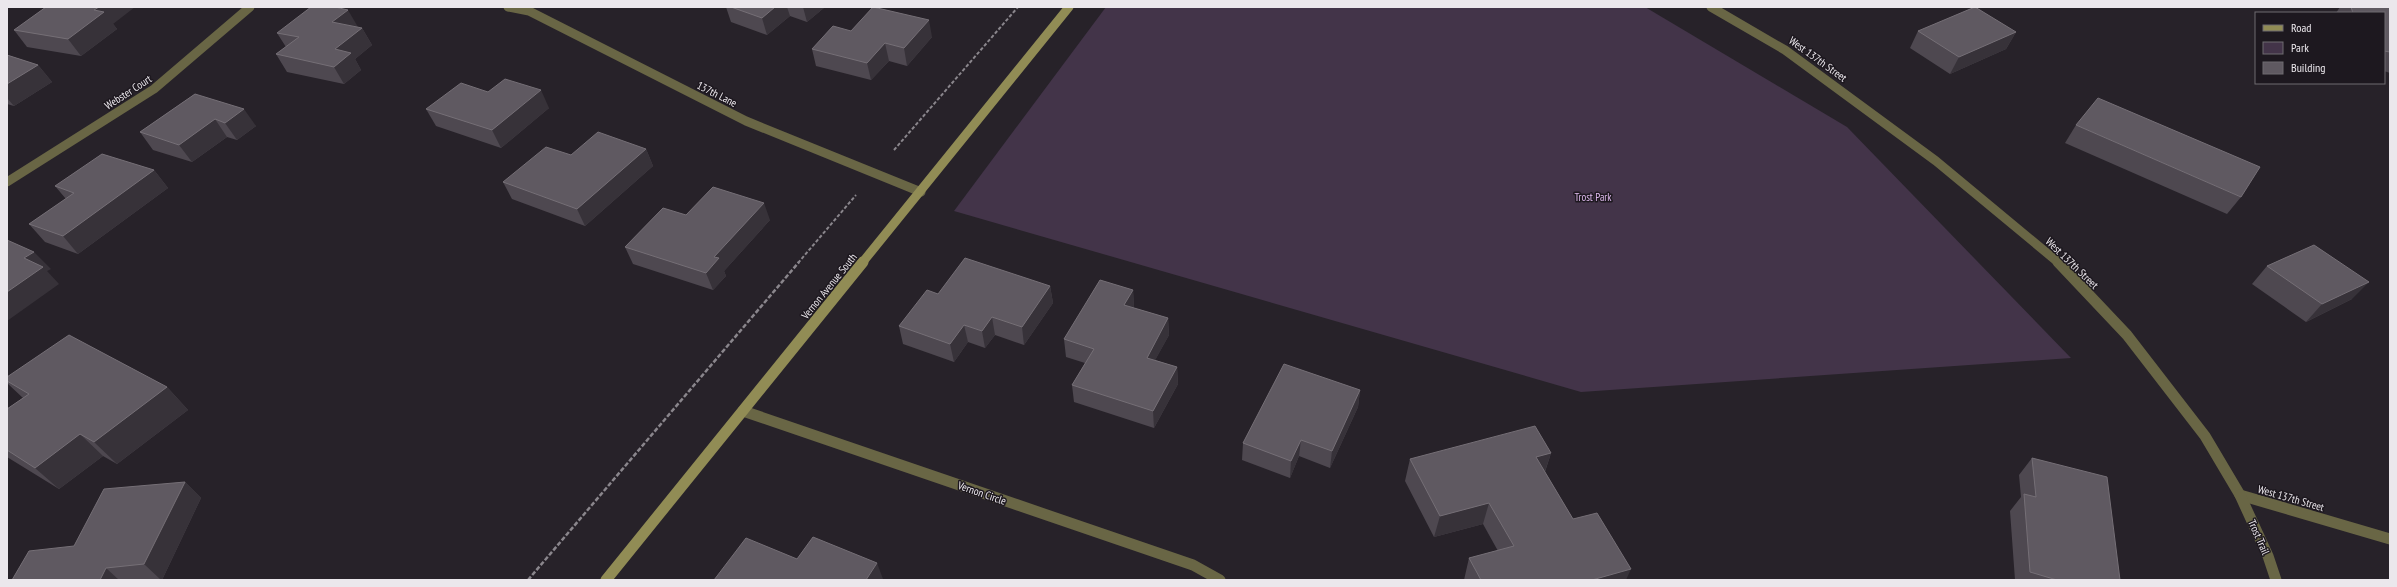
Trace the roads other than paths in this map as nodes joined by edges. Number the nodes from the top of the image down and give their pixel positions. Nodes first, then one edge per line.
1 (250, 7) edge
2 (508, 7) edge
3 (1069, 7) edge
4 (1711, 7) edge
5 (7, 182) edge
6 (921, 192) junction
7 (743, 411) junction
8 (2240, 495) junction
9 (2390, 539) edge
10 (606, 580) edge
11 (1220, 580) edge
12 (2276, 580) edge

1 - 5 street, Webster Court
2 - 6 street, 137th Lane
3 - 6 street, Vernon Avenue South
4 - 8 street, West 137th Street
6 - 7 street, Vernon Avenue South
7 - 10 street, Vernon Avenue South
7 - 11 street, Vernon Circle
8 - 9 street, West 137th Street
8 - 12 street, Trost Trail

